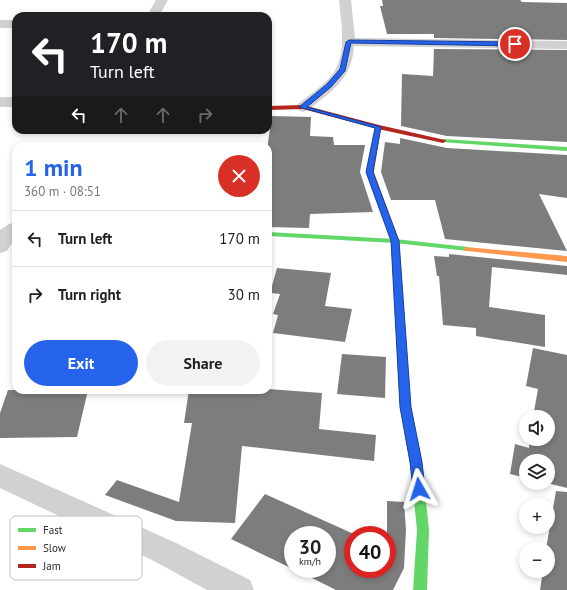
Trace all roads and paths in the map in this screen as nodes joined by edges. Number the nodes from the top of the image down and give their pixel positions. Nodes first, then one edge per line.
1 (162, 0) edge
2 (345, 0) edge
3 (155, 12) edge
4 (0, 24) edge
5 (12, 24) edge
6 (349, 42) junction
7 (567, 45) edge
8 (0, 102) edge
9 (12, 102) edge
10 (303, 107) junction
11 (272, 108) edge
12 (378, 127) junction
13 (567, 149) edge
14 (12, 231) edge
15 (272, 234) edge
16 (395, 241) junction
17 (0, 247) edge
18 (567, 259) edge
19 (0, 475) edge
20 (88, 516) edge
21 (142, 541) edge
22 (238, 590) edge
23 (420, 590) edge

1 - 3 street
2 - 6 street
4 - 5 street
6 - 7 street
6 - 10 street
8 - 9 street
10 - 11 street
10 - 12 street
12 - 13 street
12 - 16 street
14 - 17 street
15 - 16 street
16 - 18 street
16 - 23 street
19 - 20 street
21 - 22 street

